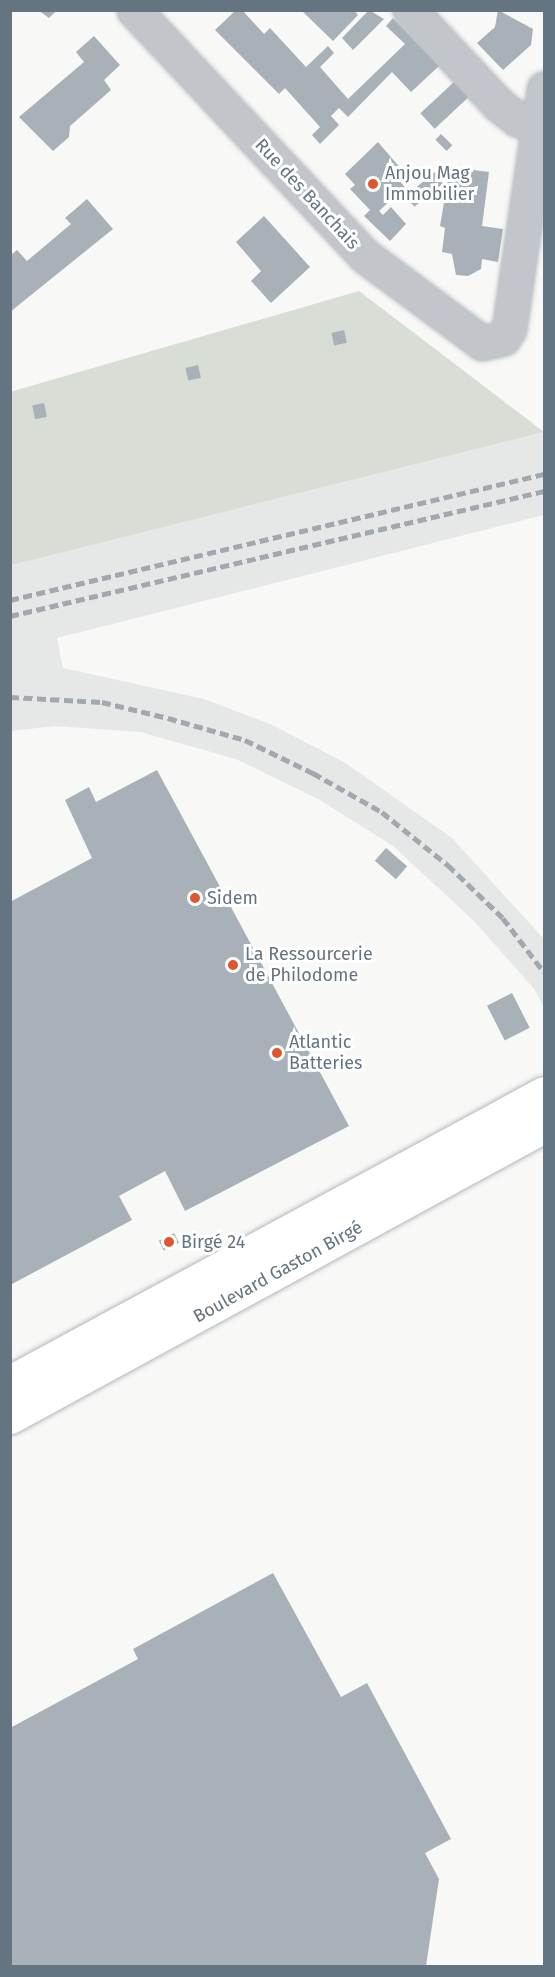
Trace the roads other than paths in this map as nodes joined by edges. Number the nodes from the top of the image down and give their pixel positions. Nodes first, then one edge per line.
1 (134, 10) edge
2 (410, 10) edge
3 (544, 89) edge
4 (539, 127) junction
5 (531, 276) edge
6 (544, 1093) edge
7 (544, 1126) edge
8 (10, 1382) edge
9 (10, 1417) edge

1 - 5 street, Rue des Banchais
2 - 4 street
3 - 4 street
4 - 5 street
6 - 8 main road, Boulevard Gaston Birgé
7 - 9 main road, Boulevard Gaston Birgé

